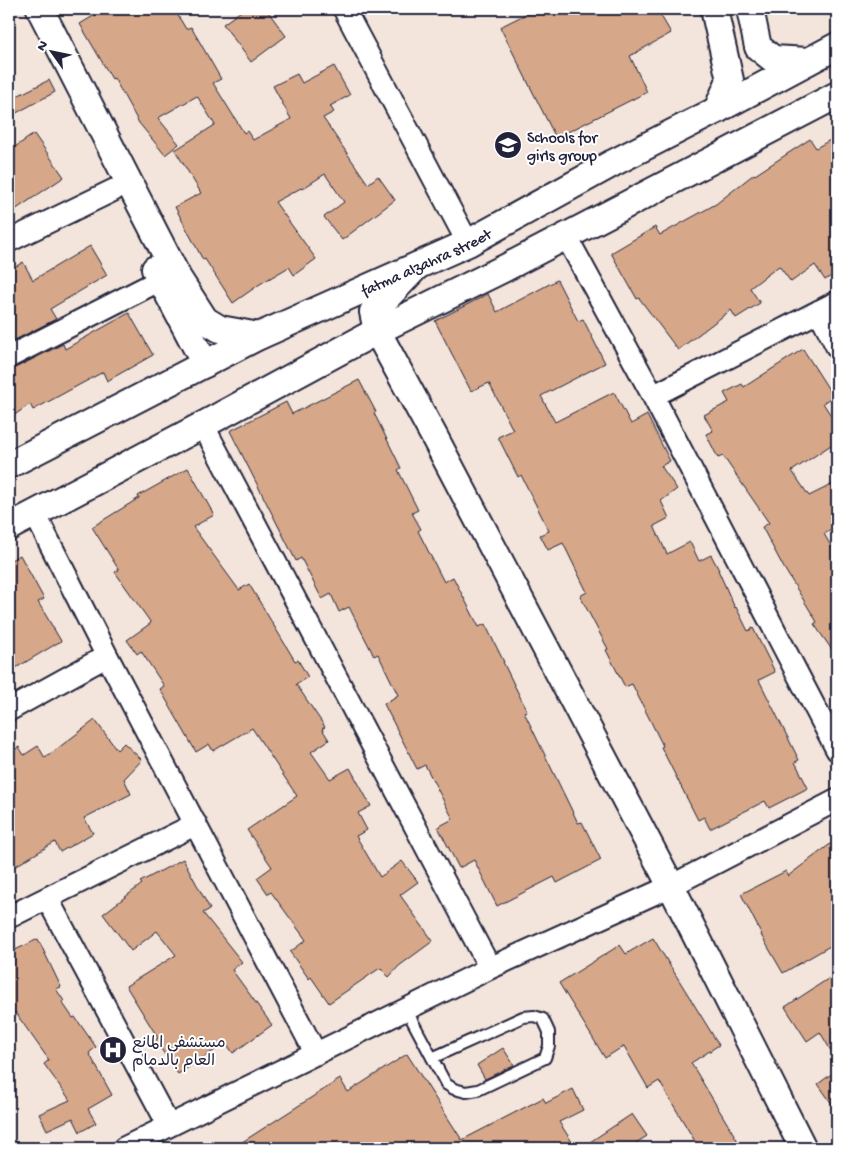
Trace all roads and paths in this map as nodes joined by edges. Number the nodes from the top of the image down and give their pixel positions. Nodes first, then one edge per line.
1 (20, 9) edge
2 (40, 9) edge
3 (344, 9) edge
4 (714, 9) edge
5 (750, 9) edge
6 (837, 46) edge
7 (809, 62) junction
8 (837, 95) edge
9 (717, 110) junction
10 (114, 190) junction
11 (566, 236) junction
12 (9, 241) edge
13 (468, 243) junction
14 (417, 266) junction
15 (160, 280) junction
16 (828, 307) edge
17 (377, 331) junction
18 (259, 336) junction
19 (837, 347) edge
20 (9, 357) edge
21 (205, 364) junction
22 (653, 396) junction
23 (202, 425) junction
24 (9, 465) edge
25 (35, 514) junction
26 (9, 527) edge
27 (107, 656) junction
28 (9, 710) edge
29 (837, 750) edge
30 (837, 800) edge
31 (196, 824) junction
32 (671, 886) junction
33 (47, 898) junction
34 (9, 918) edge
35 (490, 968) junction
36 (406, 1009) junction
37 (316, 1054) junction
38 (432, 1058) junction
39 (169, 1126) junction
40 (124, 1148) edge
41 (803, 1148) edge

1 - 10 street
2 - 18 street
3 - 13 street
4 - 9 street
5 - 7 street
6 - 7 street, fatma alzahra street
7 - 9 street, fatma alzahra street
8 - 11 street
9 - 13 street, fatma alzahra street
10 - 12 street
10 - 15 street
11 - 17 street
11 - 22 street
13 - 14 street, fatma alzahra street
14 - 17 street
14 - 18 street, fatma alzahra street
15 - 20 street
15 - 21 street
16 - 19 street
16 - 22 street
17 - 23 street
17 - 32 street
18 - 21 street, fatma alzahra street
21 - 24 street, fatma alzahra street
22 - 29 street
23 - 25 street
23 - 35 street
25 - 26 street
25 - 27 street
27 - 28 street
27 - 31 street
30 - 32 street
31 - 33 street
31 - 37 street
32 - 35 street
32 - 41 street
33 - 34 street
33 - 39 street
35 - 36 street
36 - 37 street
36 - 38 lane
37 - 39 street
38 - 38 lane
39 - 40 street

